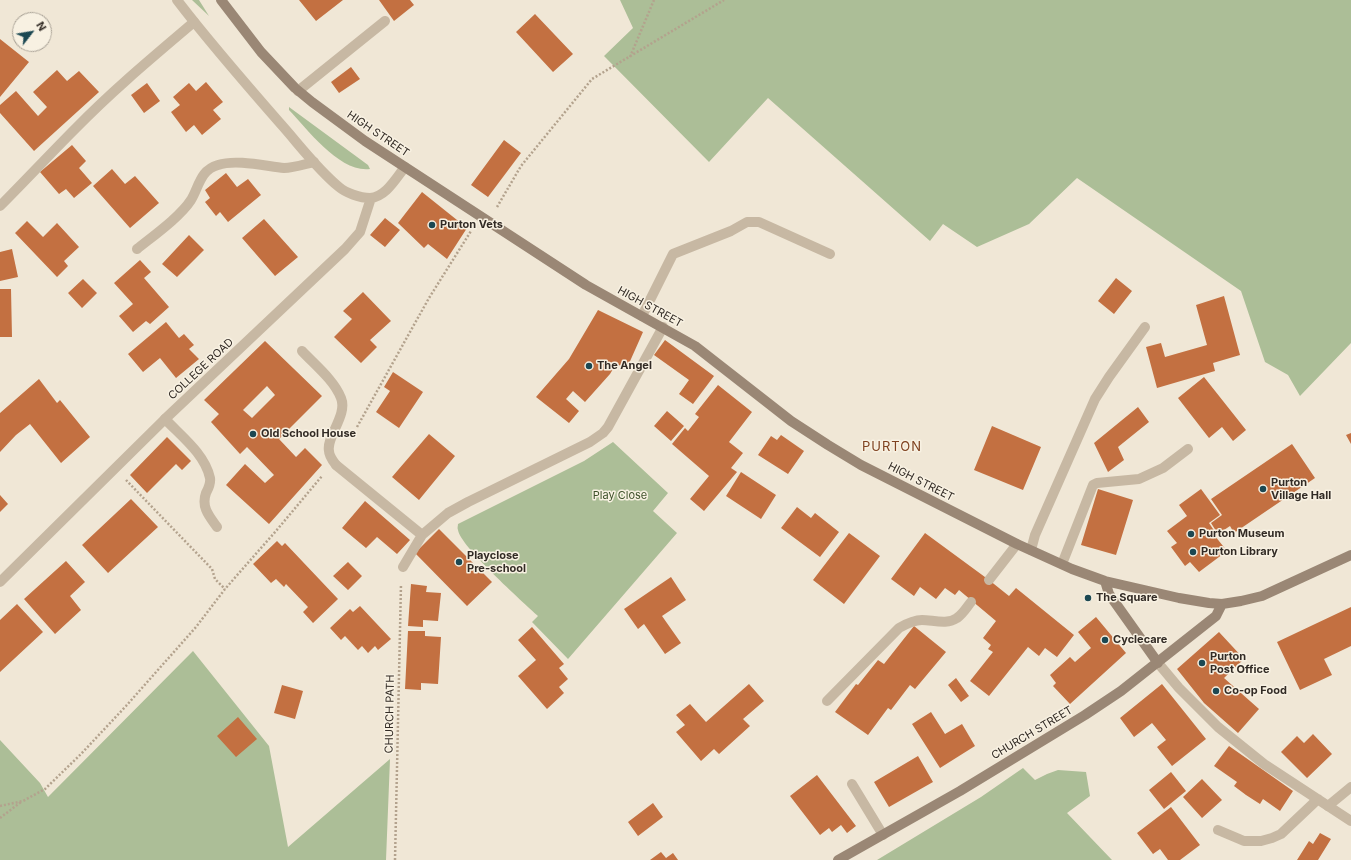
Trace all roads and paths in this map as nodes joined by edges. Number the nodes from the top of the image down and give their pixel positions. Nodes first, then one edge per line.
1 (177, 0) edge
2 (221, 0) edge
3 (654, 0) edge
4 (724, 0) edge
5 (385, 21) dead end
6 (194, 22) junction
7 (630, 58) junction
8 (298, 91) junction
9 (314, 162) junction
10 (405, 167) junction
11 (371, 198) junction
12 (0, 206) edge
13 (490, 221) junction
14 (464, 243) dead end
15 (137, 249) dead end
16 (830, 254) dead end
17 (642, 316) junction
18 (663, 327) junction
19 (1145, 327) dead end
20 (302, 351) dead end
21 (165, 419) junction
22 (355, 431) dead end
23 (1188, 449) dead end
24 (336, 465) junction
25 (115, 468) junction
26 (217, 527) dead end
27 (422, 535) junction
28 (1017, 544) junction
29 (1030, 550) junction
30 (1351, 555) edge
31 (1062, 564) junction
32 (403, 567) joint
33 (989, 580) dead end
34 (1105, 581) junction
35 (0, 582) edge
36 (225, 589) junction
37 (972, 602) dead end
38 (1222, 604) junction
39 (1158, 663) junction
40 (827, 701) dead end
41 (852, 784) dead end
42 (1351, 787) edge
43 (1318, 799) junction
44 (23, 801) junction
45 (0, 806) edge
46 (1328, 806) junction
47 (0, 818) edge
48 (1351, 821) edge
49 (1218, 830) dead end
50 (883, 835) junction
51 (395, 860) edge
52 (838, 860) edge

1 - 6 street
2 - 8 street, HIGH STREET
3 - 7 path
4 - 7 path
5 - 8 street
6 - 9 street
6 - 12 street
7 - 13 path
8 - 10 street, HIGH STREET
9 - 11 street
9 - 15 street
10 - 11 street
10 - 13 street, HIGH STREET
11 - 21 street, COLLEGE ROAD
13 - 17 street, HIGH STREET
14 - 22 path
16 - 17 street
17 - 18 street, HIGH STREET
18 - 27 street
18 - 28 street, HIGH STREET
19 - 29 street
20 - 24 street
21 - 25 street, COLLEGE ROAD
21 - 26 street
23 - 31 street
24 - 27 street
24 - 36 path
25 - 35 street, COLLEGE ROAD
25 - 36 path
27 - 32 street
28 - 29 street, HIGH STREET
28 - 33 street
29 - 31 street, HIGH STREET
30 - 38 street, HIGH STREET
31 - 34 street, HIGH STREET
32 - 51 path, CHURCH PATH
34 - 38 street, HIGH STREET
34 - 39 street
36 - 44 path
37 - 40 street
38 - 39 street, CHURCH STREET
39 - 43 street
39 - 50 street, CHURCH STREET
41 - 50 street
42 - 46 street
43 - 46 street
43 - 49 street
44 - 45 path
44 - 47 path
46 - 48 street
50 - 52 street, CHURCH STREET

